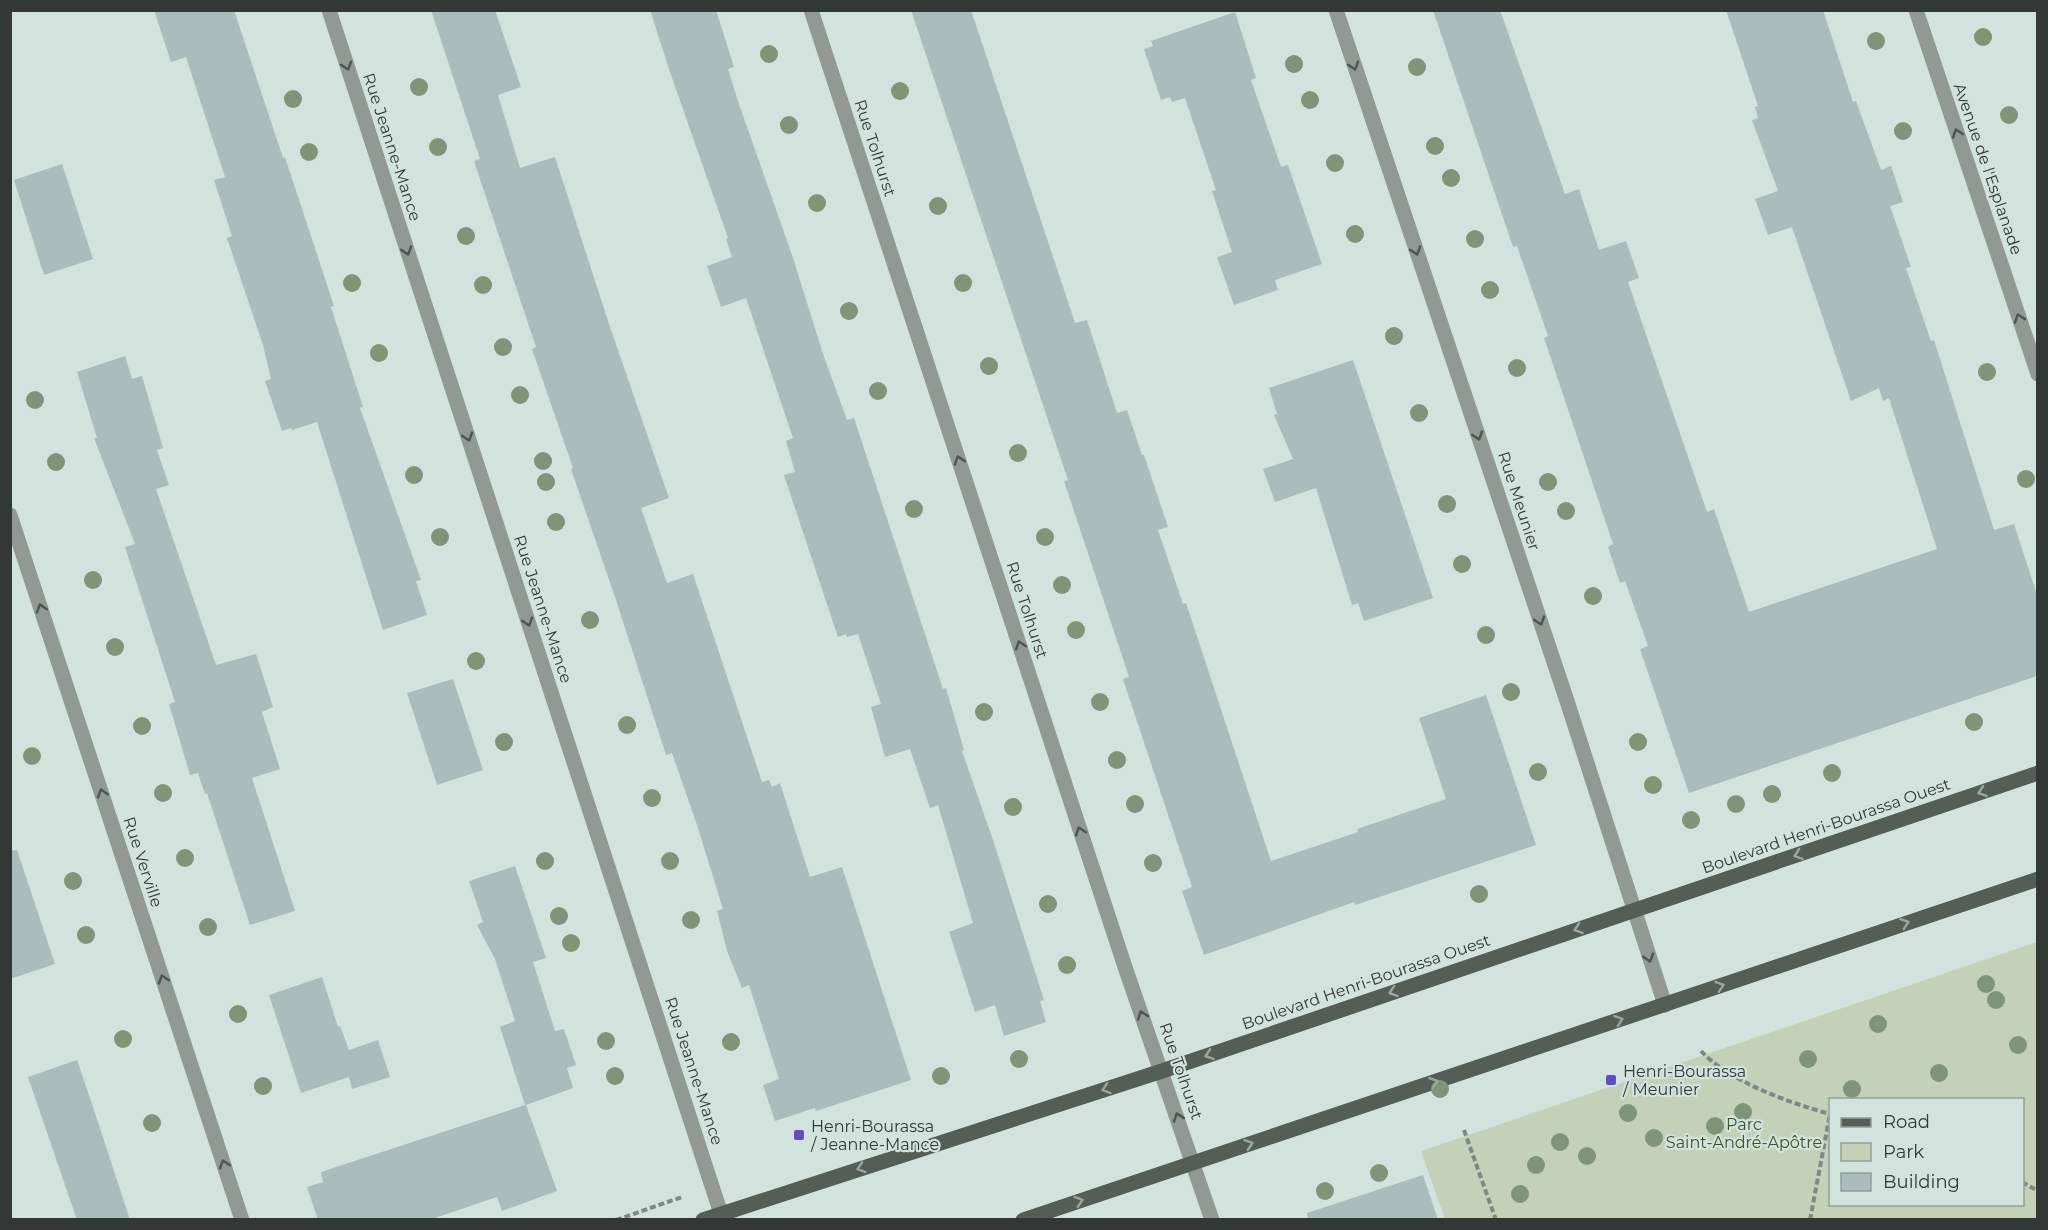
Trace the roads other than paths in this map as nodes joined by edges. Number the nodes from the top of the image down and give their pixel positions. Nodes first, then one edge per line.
1 (329, 10) edge
2 (811, 10) edge
3 (1335, 10) edge
4 (1916, 10) edge
5 (2037, 374) edge
6 (10, 515) edge
7 (2037, 773) edge
8 (2037, 879) edge
9 (1634, 910) junction
10 (1665, 1005) junction
11 (1162, 1071) junction
12 (1193, 1162) junction
13 (722, 1217) edge
14 (242, 1220) edge
15 (704, 1220) edge
16 (1023, 1220) edge
17 (1212, 1220) edge

1 -> 13 street, Rue Jeanne-Mance
11 -> 2 street, Rue Tolhurst
3 -> 9 street, Rue Meunier
5 -> 4 street, Avenue de l'Esplanade
14 -> 6 street, Rue Verville
7 -> 9 main road, Boulevard Henri-Bourassa Ouest
10 -> 8 main road
9 -> 10 street, Rue Meunier
9 -> 11 main road, Boulevard Henri-Bourassa Ouest
12 -> 10 main road
12 -> 11 street, Rue Tolhurst
11 -> 13 main road, Boulevard Henri-Bourassa Ouest
16 -> 12 main road
12 - 17 street, Rue Tolhurst
13 - 15 main road, Boulevard Henri-Bourassa Ouest

